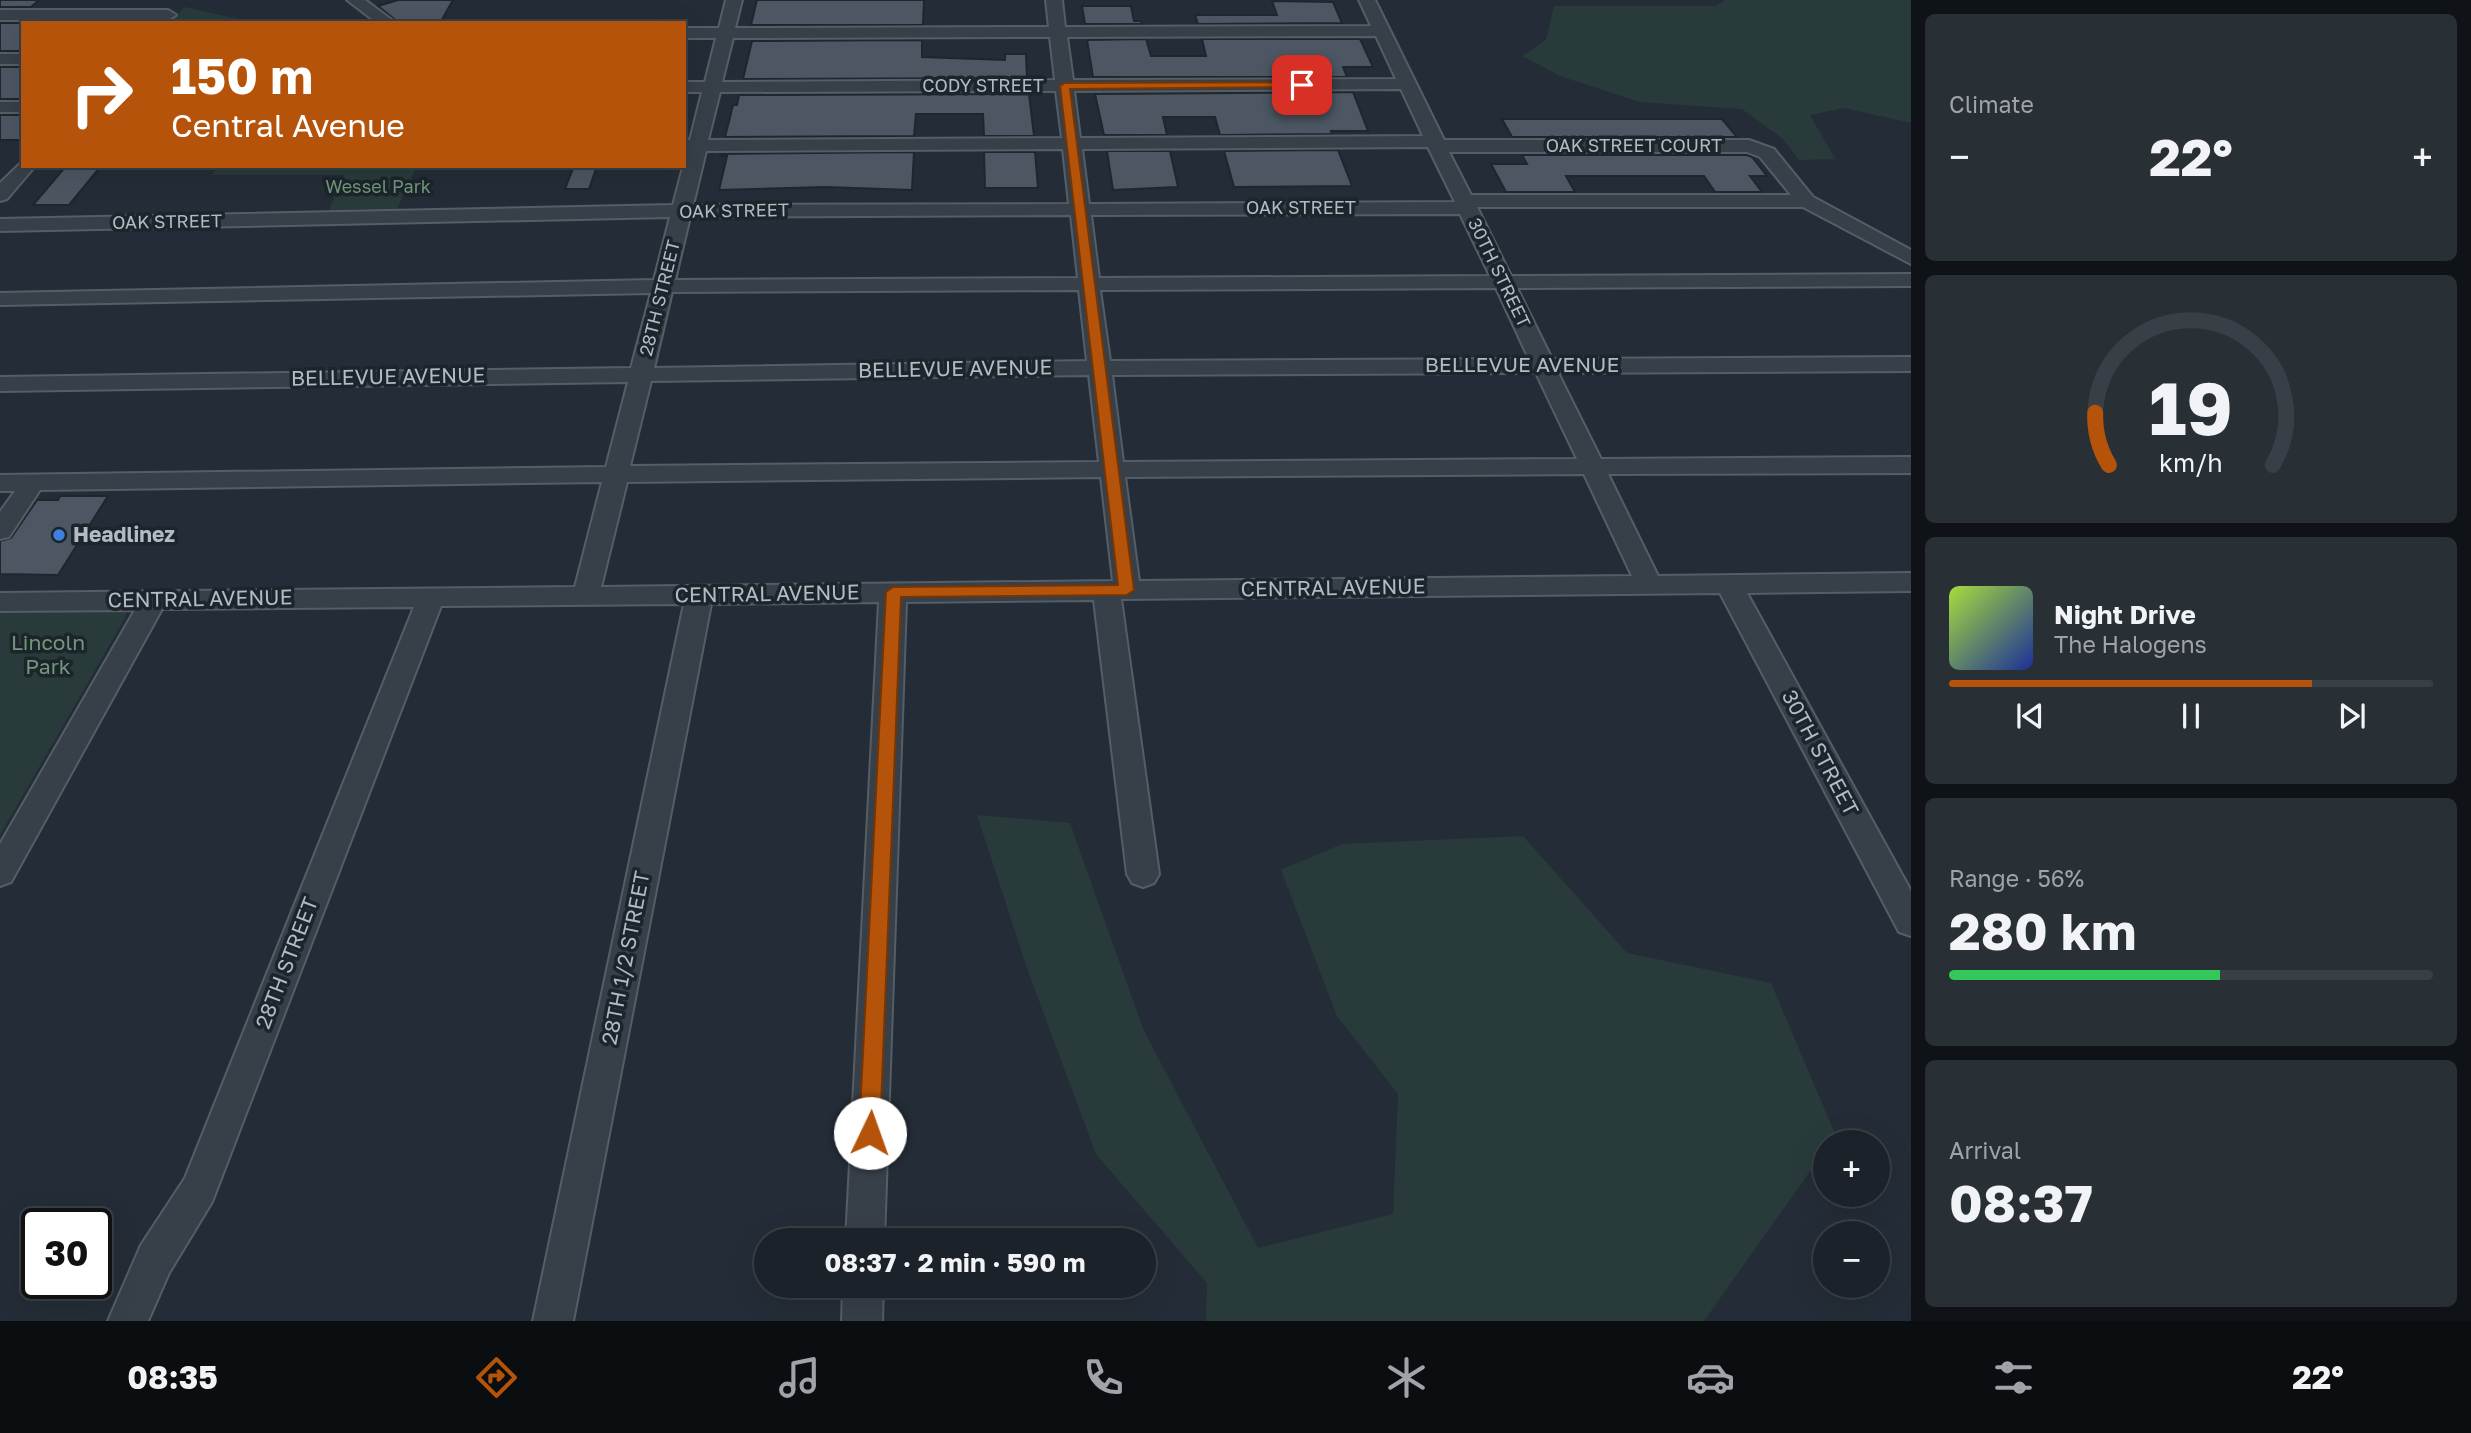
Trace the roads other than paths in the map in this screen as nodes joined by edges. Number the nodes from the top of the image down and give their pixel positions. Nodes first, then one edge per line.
1 (182, 0) edge
2 (355, 0) edge
3 (734, 0) edge
4 (1054, 0) edge
5 (1367, 0) edge
6 (0, 15) edge
7 (164, 19) edge
8 (384, 21) edge
9 (1382, 30) junction
10 (686, 33) edge
11 (726, 33) junction
12 (1058, 33) junction
13 (0, 59) edge
14 (21, 59) edge
15 (1407, 84) junction
16 (1065, 86) junction
17 (686, 87) edge
18 (712, 87) junction
19 (0, 107) edge
20 (21, 107) edge
21 (1072, 143) junction
22 (1436, 143) junction
23 (691, 146) edge
24 (0, 161) edge
25 (21, 161) edge
26 (24, 168) edge
27 (0, 195) edge
28 (1806, 201) junction
29 (1466, 205) junction
30 (1079, 208) junction
31 (681, 211) junction
32 (0, 225) edge
33 (1911, 258) edge
34 (1911, 280) edge
35 (1503, 282) junction
36 (1089, 284) junction
37 (663, 286) junction
38 (0, 299) edge
39 (1911, 364) edge
40 (1543, 365) junction
41 (1099, 368) junction
42 (641, 373) junction
43 (0, 384) edge
44 (1911, 465) edge
45 (1592, 467) junction
46 (1112, 469) junction
47 (616, 474) junction
48 (33, 482) junction
49 (0, 483) edge
50 (0, 531) edge
51 (1911, 582) edge
52 (1649, 584) junction
53 (1729, 584) junction
54 (1116, 590) junction
55 (893, 592) junction
56 (699, 594) junction
57 (586, 596) junction
58 (431, 597) junction
59 (154, 600) junction
60 (0, 602) edge
61 (0, 873) edge
62 (1143, 874) dead end
63 (1911, 922) edge
64 (866, 1228) edge
65 (863, 1298) edge
66 (128, 1321) edge
67 (553, 1321) edge
68 (862, 1321) edge

1 - 7 street
2 - 8 street
3 - 11 street, 28TH STREET
4 - 12 street
5 - 9 street, 30TH STREET
6 - 7 street
9 - 12 street
9 - 15 street, 30TH STREET
10 - 11 street
11 - 12 street
11 - 18 street, 28TH STREET
12 - 16 street
13 - 14 street
15 - 16 street, CODY STREET
15 - 22 street, 30TH STREET
16 - 18 street, CODY STREET
16 - 21 street
17 - 18 street, CODY STREET
18 - 23 street, 28TH STREET
19 - 20 street
21 - 22 street, OAK STREET COURT
21 - 23 street, OAK STREET COURT
21 - 30 street
22 - 28 street, OAK STREET COURT
22 - 29 street, 30TH STREET
23 - 31 street, 28TH STREET
24 - 25 street
26 - 27 street
28 - 29 street, OAK STREET
28 - 33 street
29 - 30 street, OAK STREET
29 - 35 street, 30TH STREET
30 - 31 street, OAK STREET
30 - 36 street
31 - 32 street, OAK STREET
31 - 37 street, 28TH STREET
34 - 35 street
35 - 36 street
35 - 40 street, 30TH STREET
36 - 37 street
36 - 41 street
37 - 38 street
37 - 42 street, 28TH STREET
39 - 40 street, BELLEVUE AVENUE
40 - 41 street, BELLEVUE AVENUE
40 - 45 street, 30TH STREET
41 - 42 street, BELLEVUE AVENUE
41 - 46 street
42 - 43 street, BELLEVUE AVENUE
42 - 47 street, 28TH STREET
44 - 45 street
45 - 46 street
45 - 52 street, 30TH STREET
46 - 47 street
46 - 54 street
47 - 48 street
47 - 57 street, 28TH STREET
48 - 49 street
48 - 50 street
51 - 53 street, CENTRAL AVENUE
52 - 53 street, CENTRAL AVENUE
52 - 54 street, CENTRAL AVENUE
53 - 63 street, 30TH STREET
54 - 55 street, CENTRAL AVENUE
54 - 62 street
55 - 56 street, CENTRAL AVENUE
55 - 64 street
56 - 57 street, CENTRAL AVENUE
56 - 67 street, 28TH 1/2 STREET
57 - 58 street, CENTRAL AVENUE
58 - 59 street, CENTRAL AVENUE
58 - 66 street, 28TH STREET
59 - 60 street, CENTRAL AVENUE
59 - 61 street
65 - 68 street

